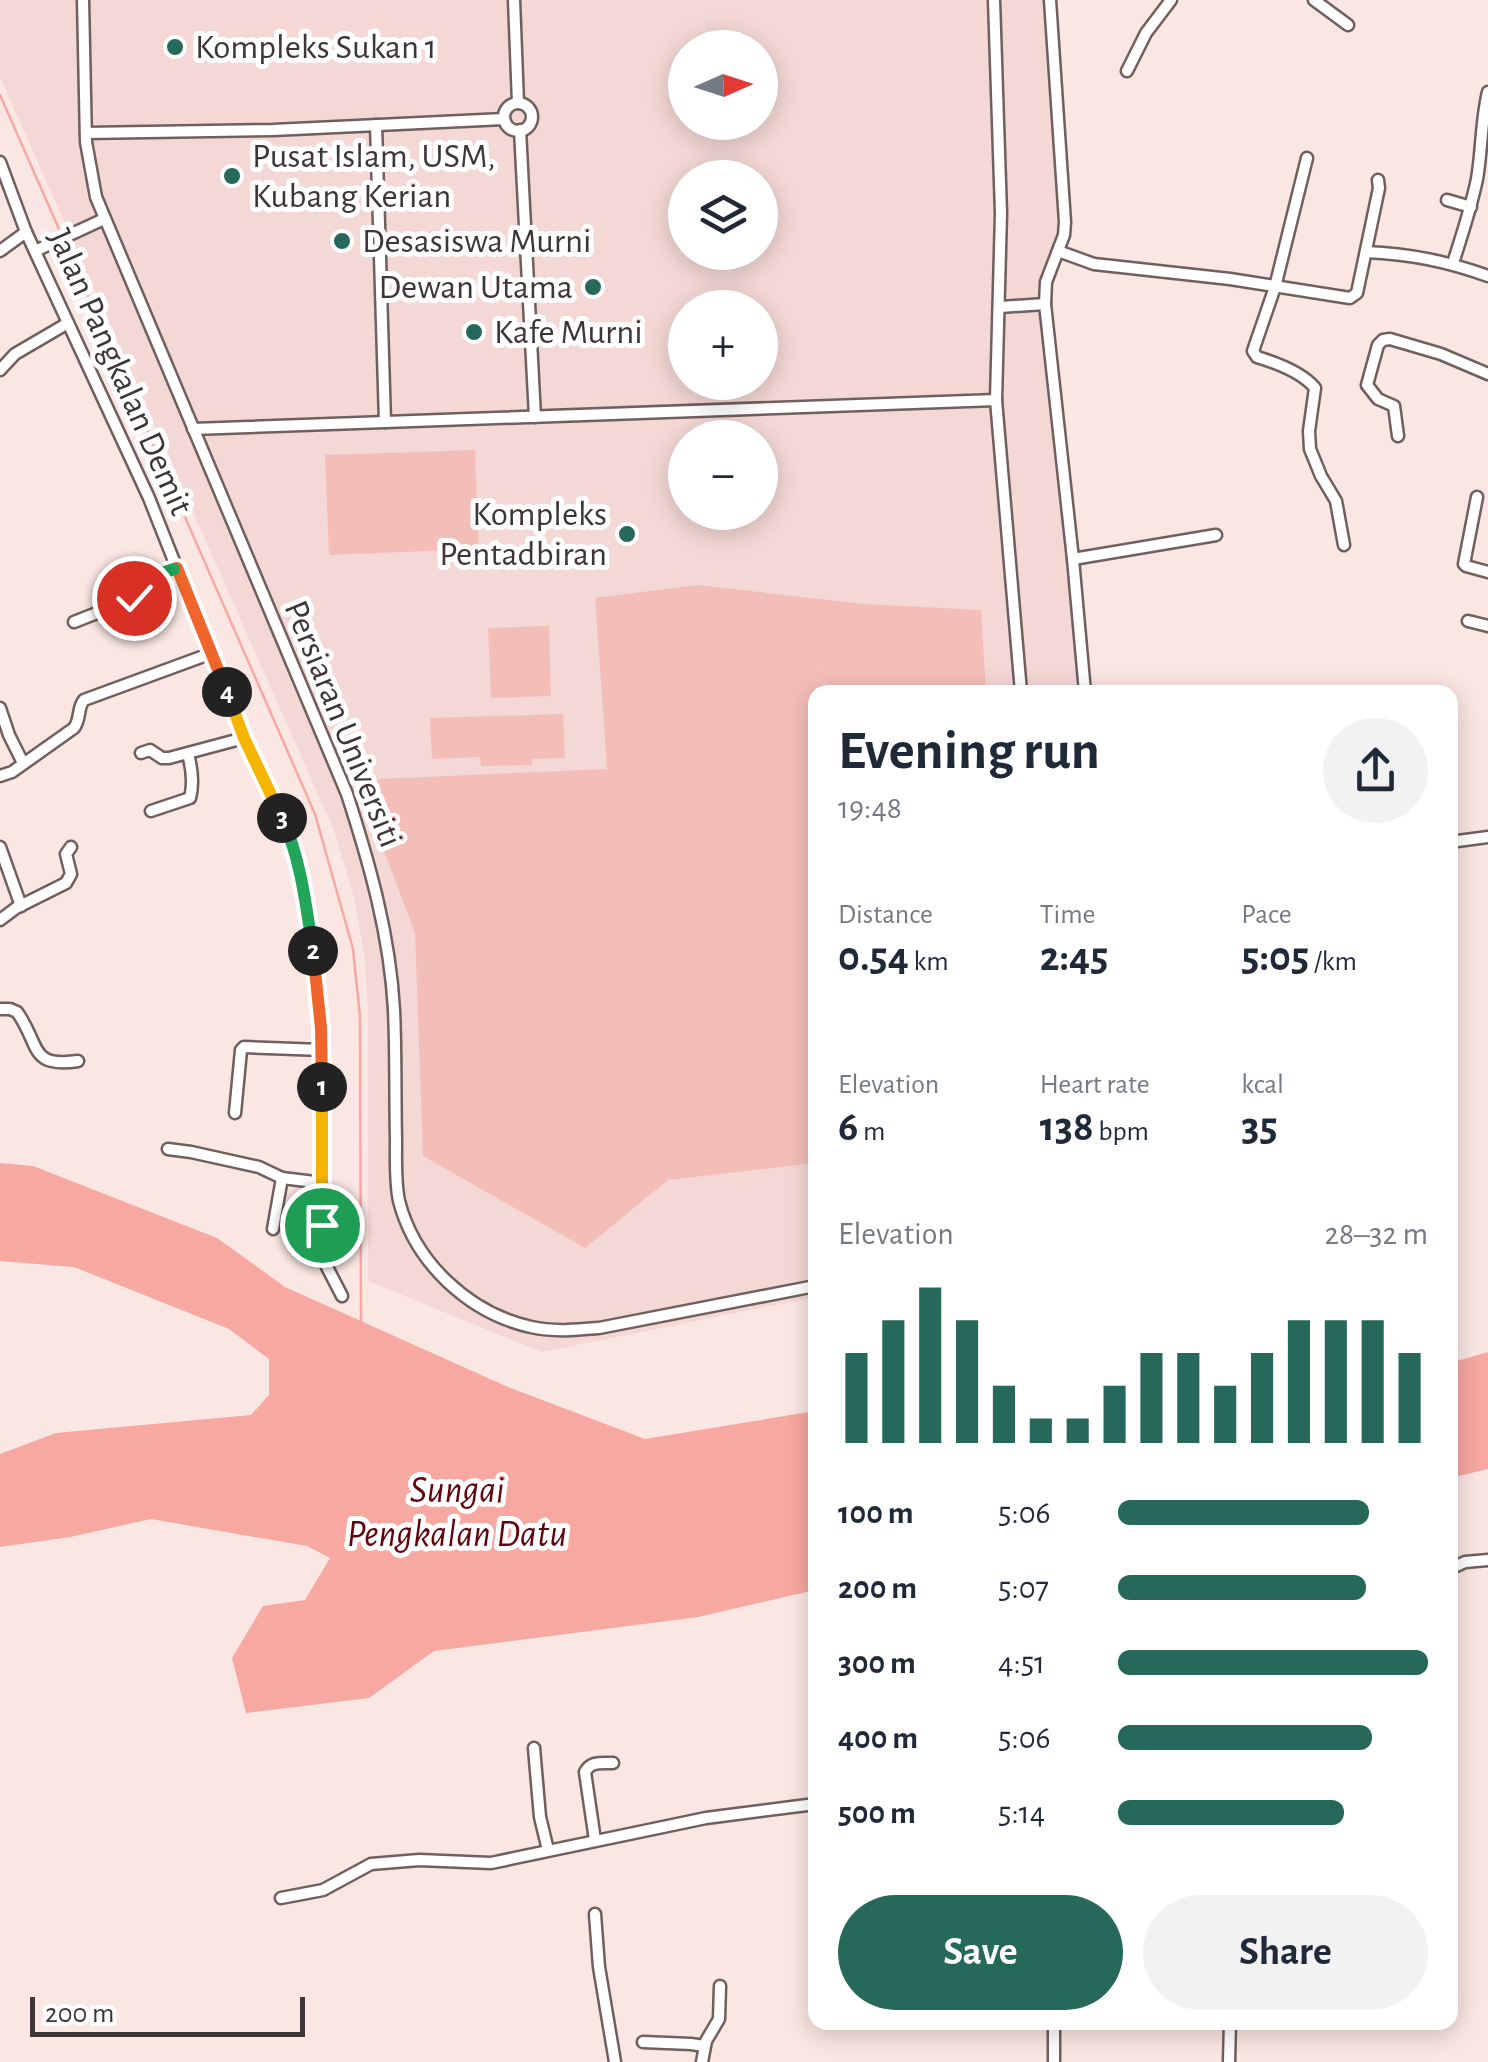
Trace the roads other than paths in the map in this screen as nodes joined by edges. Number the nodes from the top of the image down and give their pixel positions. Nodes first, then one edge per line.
1 (83, 0) edge
2 (514, 0) edge
3 (994, 0) edge
4 (1050, 0) edge
5 (1171, 0) edge
6 (1314, 0) edge
7 (1348, 25) dead end
8 (1127, 71) dead end
9 (1488, 92) edge
10 (518, 103) junction
11 (504, 119) junction
12 (376, 125) junction
13 (520, 130) junction
14 (86, 133) junction
15 (1307, 158) dead end
16 (0, 162) edge
17 (1378, 180) dead end
18 (1447, 200) dead end
19 (1471, 206) junction
20 (104, 219) junction
21 (26, 232) junction
22 (0, 251) edge
23 (35, 251) junction
24 (1058, 251) junction
25 (1366, 252) junction
26 (1453, 263) junction
27 (1488, 276) edge
28 (1274, 287) junction
29 (1045, 304) junction
30 (1000, 308) junction
31 (68, 323) junction
32 (0, 370) edge
33 (1488, 374) edge
34 (996, 400) junction
35 (535, 417) junction
36 (385, 422) junction
37 (192, 429) junction
38 (1398, 436) dead end
39 (1477, 496) dead end
40 (1216, 536) dead end
41 (1344, 545) dead end
42 (1074, 560) junction
43 (177, 568) junction
44 (1488, 572) edge
45 (74, 622) dead end
46 (1468, 622) dead end
47 (1488, 626) edge
48 (212, 653) junction
49 (1019, 685) edge
50 (1084, 685) edge
51 (0, 708) edge
52 (244, 738) junction
53 (140, 752) dead end
54 (188, 754) junction
55 (23, 763) junction
56 (0, 776) edge
57 (151, 811) dead end
58 (1488, 838) edge
59 (1458, 841) edge
60 (0, 846) edge
61 (72, 847) dead end
62 (21, 906) junction
63 (0, 920) edge
64 (0, 1009) edge
65 (322, 1050) junction
66 (78, 1061) dead end
67 (235, 1113) dead end
68 (168, 1149) dead end
69 (282, 1178) junction
70 (323, 1182) junction
71 (274, 1229) dead end
72 (808, 1287) edge
73 (342, 1296) dead end
74 (1488, 1560) edge
75 (1458, 1565) edge
76 (534, 1748) dead end
77 (613, 1763) dead end
78 (808, 1805) edge
79 (596, 1840) junction
80 (548, 1850) junction
81 (281, 1898) dead end
82 (594, 1914) dead end
83 (720, 1986) dead end
84 (1054, 2030) edge
85 (1230, 2030) edge
86 (643, 2042) dead end
87 (704, 2046) junction
88 (616, 2062) edge
89 (702, 2062) edge
90 (1054, 2062) edge
91 (1229, 2062) edge

1 - 14 street, Persiaran Universiti
2 - 10 street
3 - 30 street
4 - 24 street
5 - 8 street
6 - 7 street
9 - 19 street
10 - 11 street
10 - 13 street
11 - 12 street
11 - 13 street
12 - 14 street
12 - 36 street
13 - 35 street
14 - 20 street, Persiaran Universiti
15 - 28 street
16 - 21 street, Jalan Pangkalan Demit
17 - 25 street
18 - 19 street
19 - 26 street
20 - 23 street
20 - 37 street, Persiaran Universiti
21 - 22 street
21 - 23 street, Jalan Pangkalan Demit
23 - 31 street, Jalan Pangkalan Demit
24 - 28 street
24 - 29 street
25 - 26 street
25 - 28 street
26 - 27 street
28 - 41 street
29 - 30 street
29 - 42 street
30 - 34 street
31 - 32 street
31 - 43 street, Jalan Pangkalan Demit
33 - 38 street
34 - 35 street
34 - 49 street
35 - 36 street
36 - 37 street
37 - 72 street, Persiaran Universiti
39 - 44 street
40 - 42 street
42 - 50 street
43 - 45 street
43 - 48 street, Jalan Pangkalan Demit
46 - 47 street
48 - 52 street, Jalan Pangkalan Demit
48 - 55 street
51 - 55 street
52 - 54 street
52 - 65 street, Jalan Pangkalan Demit
53 - 54 street
54 - 57 street
55 - 56 street
58 - 59 street
60 - 62 street
61 - 62 street
62 - 63 street
64 - 66 street
65 - 67 street
65 - 70 street, Jalan Pangkalan Demit
68 - 69 street
69 - 70 street
69 - 71 street
70 - 73 street, Jalan Pangkalan Demit
74 - 75 street
76 - 80 street
77 - 79 street
78 - 79 street
79 - 80 street
80 - 81 street
82 - 88 street
83 - 87 street
84 - 90 street
85 - 91 street
86 - 87 street
87 - 89 street

